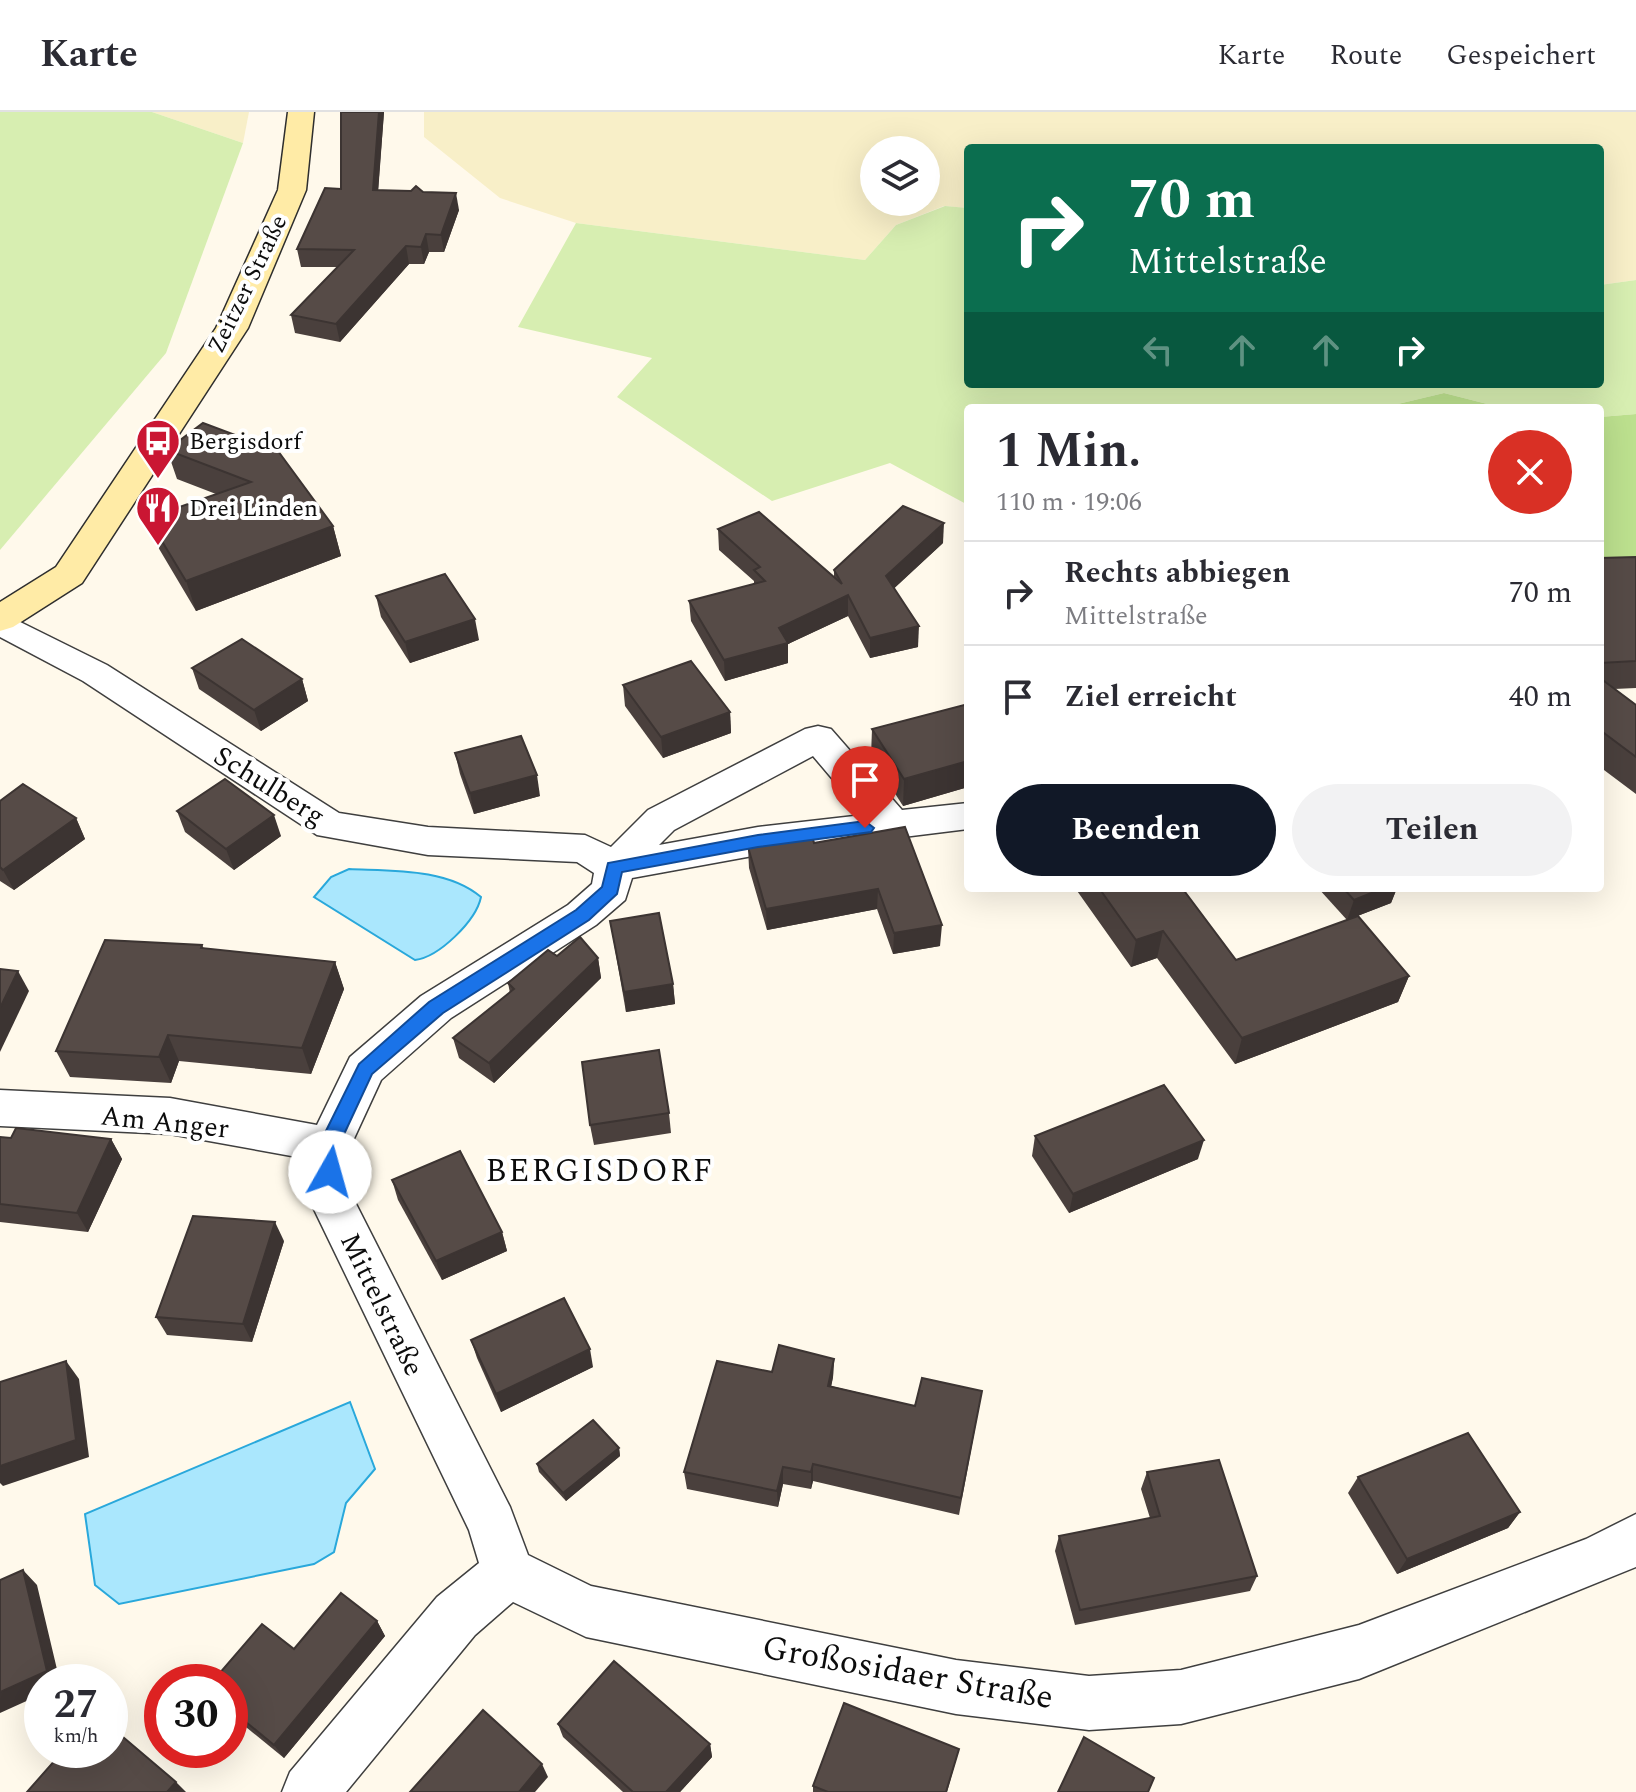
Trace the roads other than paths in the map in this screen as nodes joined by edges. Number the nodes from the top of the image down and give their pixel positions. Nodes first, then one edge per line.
1 (301, 112) edge
2 (0, 621) edge
3 (964, 816) edge
4 (892, 824) junction
5 (614, 867) junction
6 (0, 1108) edge
7 (329, 1145) junction
8 (1636, 1539) edge
9 (508, 1572) junction
10 (310, 1792) edge

1 - 2 street, Zeitzer Straße
2 - 5 street, Schulberg
3 - 4 street
4 - 5 street
4 - 5 street, Mittelstraße
5 - 7 street, Mittelstraße
6 - 7 street, Am Anger
7 - 9 street, Mittelstraße
8 - 9 street, Großosidaer Straße
9 - 10 street

